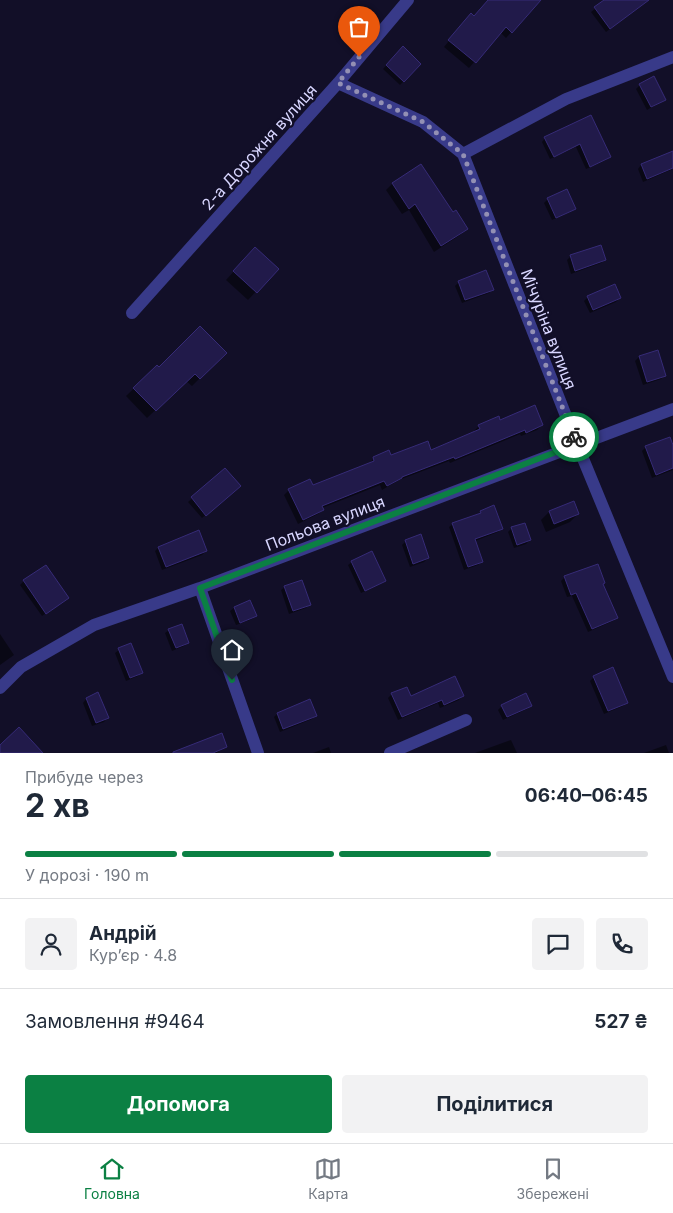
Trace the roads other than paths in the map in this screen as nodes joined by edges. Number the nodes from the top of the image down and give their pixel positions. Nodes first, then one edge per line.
1 (408, 0) edge
2 (673, 57) edge
3 (338, 83) junction
4 (463, 154) junction
5 (132, 313) dead end
6 (673, 409) edge
7 (577, 444) junction
8 (200, 588) junction
9 (673, 677) edge
10 (0, 688) edge
11 (466, 720) dead end
12 (258, 753) edge
13 (390, 753) edge

1 - 3 street, 2-а Дорожня вулиця
2 - 4 street
3 - 4 street, Мічуріна вулиця
3 - 5 street, 2-а Дорожня вулиця
4 - 7 street, Мічуріна вулиця
6 - 7 street, Польова вулиця
7 - 8 street, Польова вулиця
7 - 9 street, Мічуріна вулиця
8 - 10 street, Польова вулиця
8 - 12 street
11 - 13 street

